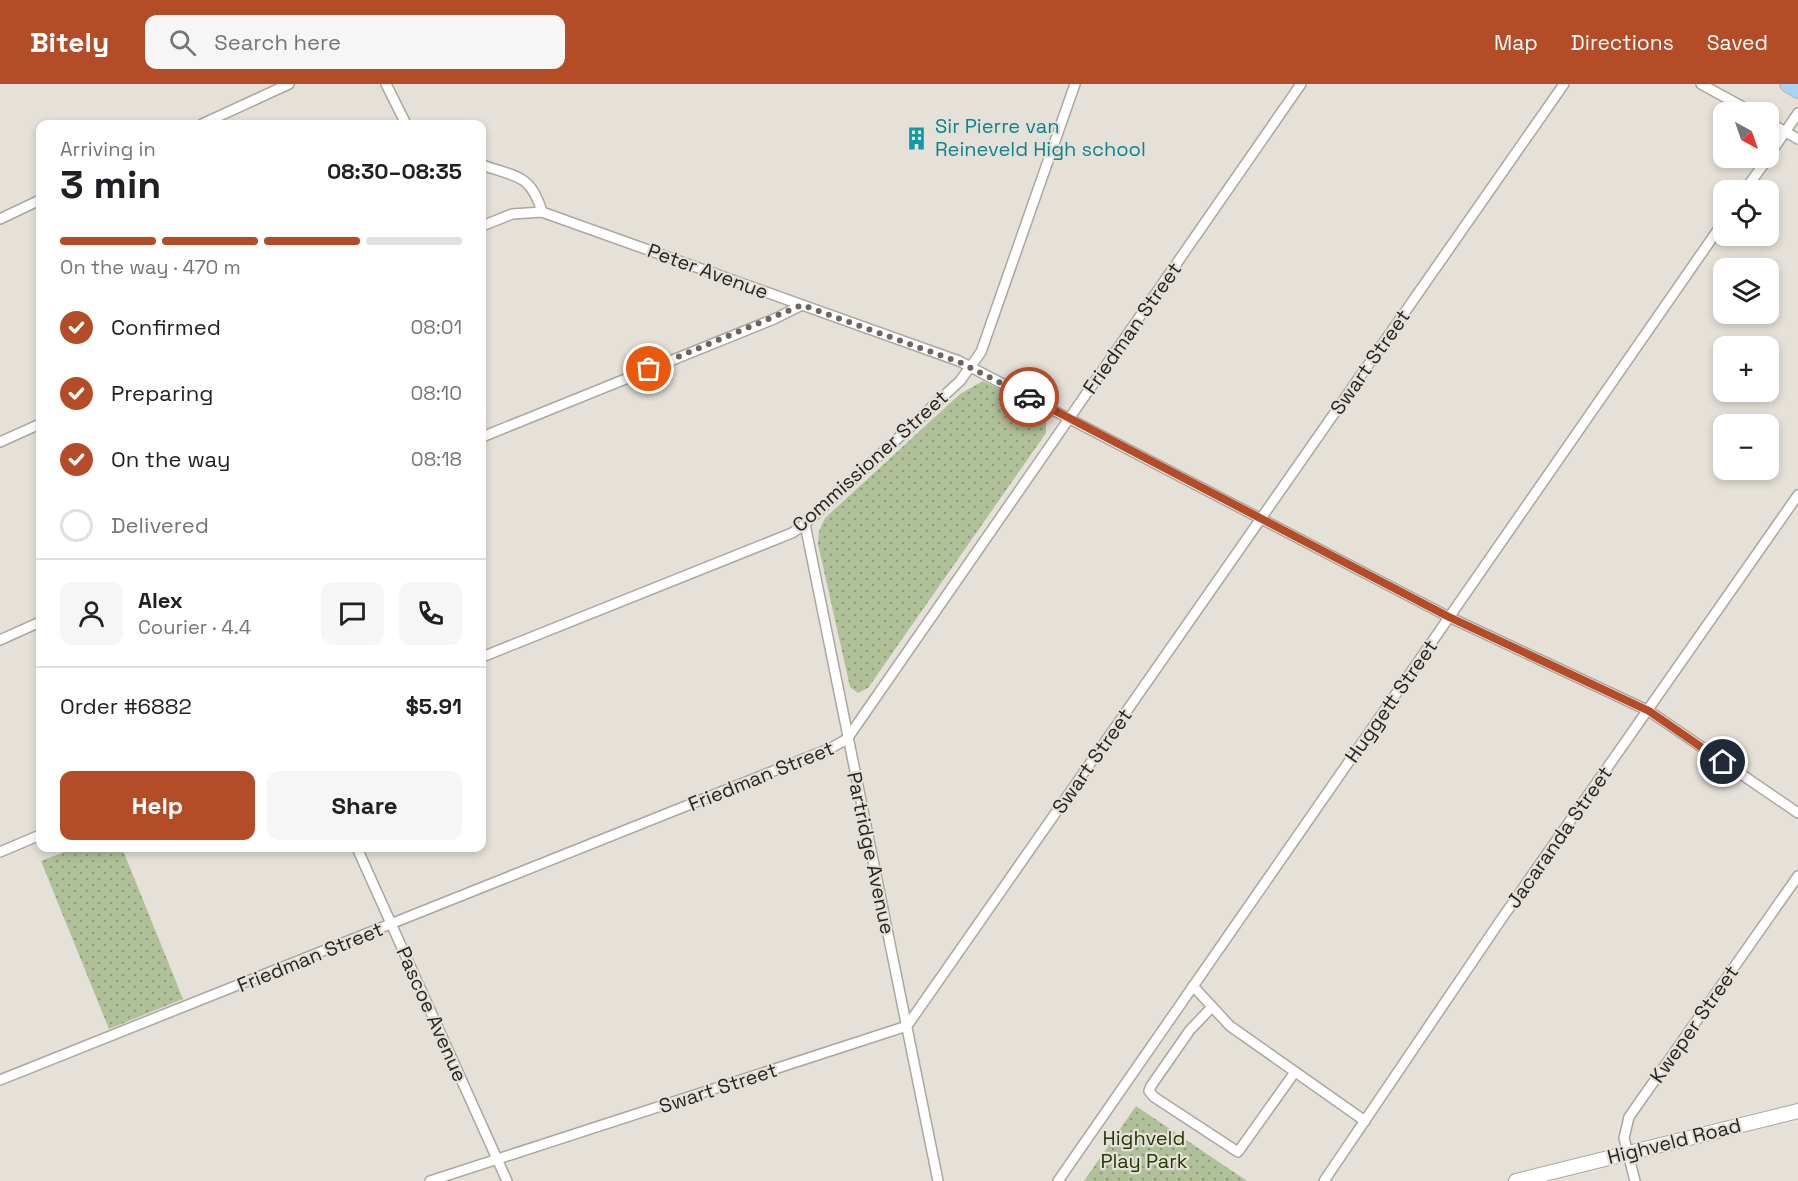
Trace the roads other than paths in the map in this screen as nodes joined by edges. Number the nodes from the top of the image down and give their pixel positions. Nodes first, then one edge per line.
1 (289, 84) edge
2 (387, 84) edge
3 (1075, 84) edge
4 (1301, 84) edge
5 (1564, 84) edge
6 (1701, 84) edge
7 (1788, 84) edge
8 (1798, 90) edge
9 (1734, 102) edge
10 (1798, 113) edge
11 (211, 120) edge
12 (404, 120) edge
13 (1779, 128) edge
14 (1786, 132) junction
15 (1798, 139) edge
16 (1779, 142) edge
17 (486, 166) edge
18 (36, 202) edge
19 (542, 212) junction
20 (0, 219) edge
21 (486, 224) edge
22 (1713, 237) edge
23 (802, 305) junction
24 (972, 368) junction
25 (1070, 418) junction
26 (36, 426) edge
27 (486, 434) edge
28 (0, 442) edge
29 (1798, 495) edge
30 (1260, 519) junction
31 (805, 525) junction
32 (1449, 617) junction
33 (36, 624) edge
34 (0, 640) edge
35 (486, 655) edge
36 (1649, 711) junction
37 (847, 739) junction
38 (1798, 813) edge
39 (36, 837) edge
40 (0, 852) edge
41 (359, 852) edge
42 (1798, 876) edge
43 (392, 924) junction
44 (1193, 986) junction
45 (1212, 1007) junction
46 (907, 1026) junction
47 (1295, 1072) junction
48 (0, 1080) edge
49 (1798, 1111) edge
50 (1365, 1121) junction
51 (1627, 1153) junction
52 (498, 1159) junction
53 (430, 1181) edge
54 (507, 1181) edge
55 (938, 1181) edge
56 (1058, 1181) edge
57 (1324, 1181) edge
58 (1516, 1181) edge
59 (1635, 1181) edge

1 - 11 street
2 - 12 street
3 - 24 street, Commissioner Street
4 - 25 street, Friedman Street
5 - 30 street, Swart Street
6 - 9 street
7 - 8 main road
10 - 14 street
13 - 14 street
14 - 15 street
14 - 16 street
17 - 19 street
18 - 20 street
19 - 21 street
19 - 23 street, Peter Avenue
22 - 32 street, Huggett Street
23 - 24 street, Peter Avenue
23 - 27 street
24 - 25 street, Peter Avenue
24 - 31 street, Commissioner Street
25 - 30 street, Peter Avenue
25 - 37 street, Friedman Street
26 - 28 street
29 - 36 street, Jacaranda Street
30 - 32 street, Peter Avenue
30 - 46 street, Swart Street
31 - 35 street, Commissioner Street
31 - 37 street, Partridge Avenue
32 - 36 street, Peter Avenue
32 - 44 street, Huggett Street
33 - 34 street
36 - 38 street, Peter Avenue
36 - 50 street, Jacaranda Street
37 - 43 street, Friedman Street
37 - 46 street, Partridge Avenue
39 - 40 street
41 - 43 street, Pascoe Avenue
42 - 51 street, Kweper Street
43 - 48 street, Friedman Street
43 - 52 street, Pascoe Avenue
44 - 45 street
44 - 56 street, Huggett Street
45 - 47 street
45 - 47 street
46 - 52 street, Swart Street
46 - 55 street, Partridge Avenue
47 - 50 street
49 - 51 street, Highveld Road
50 - 57 street, Jacaranda Street
51 - 58 street, Highveld Road
51 - 59 street, Kweper Street
52 - 53 street, Swart Street
52 - 54 street, Pascoe Avenue

